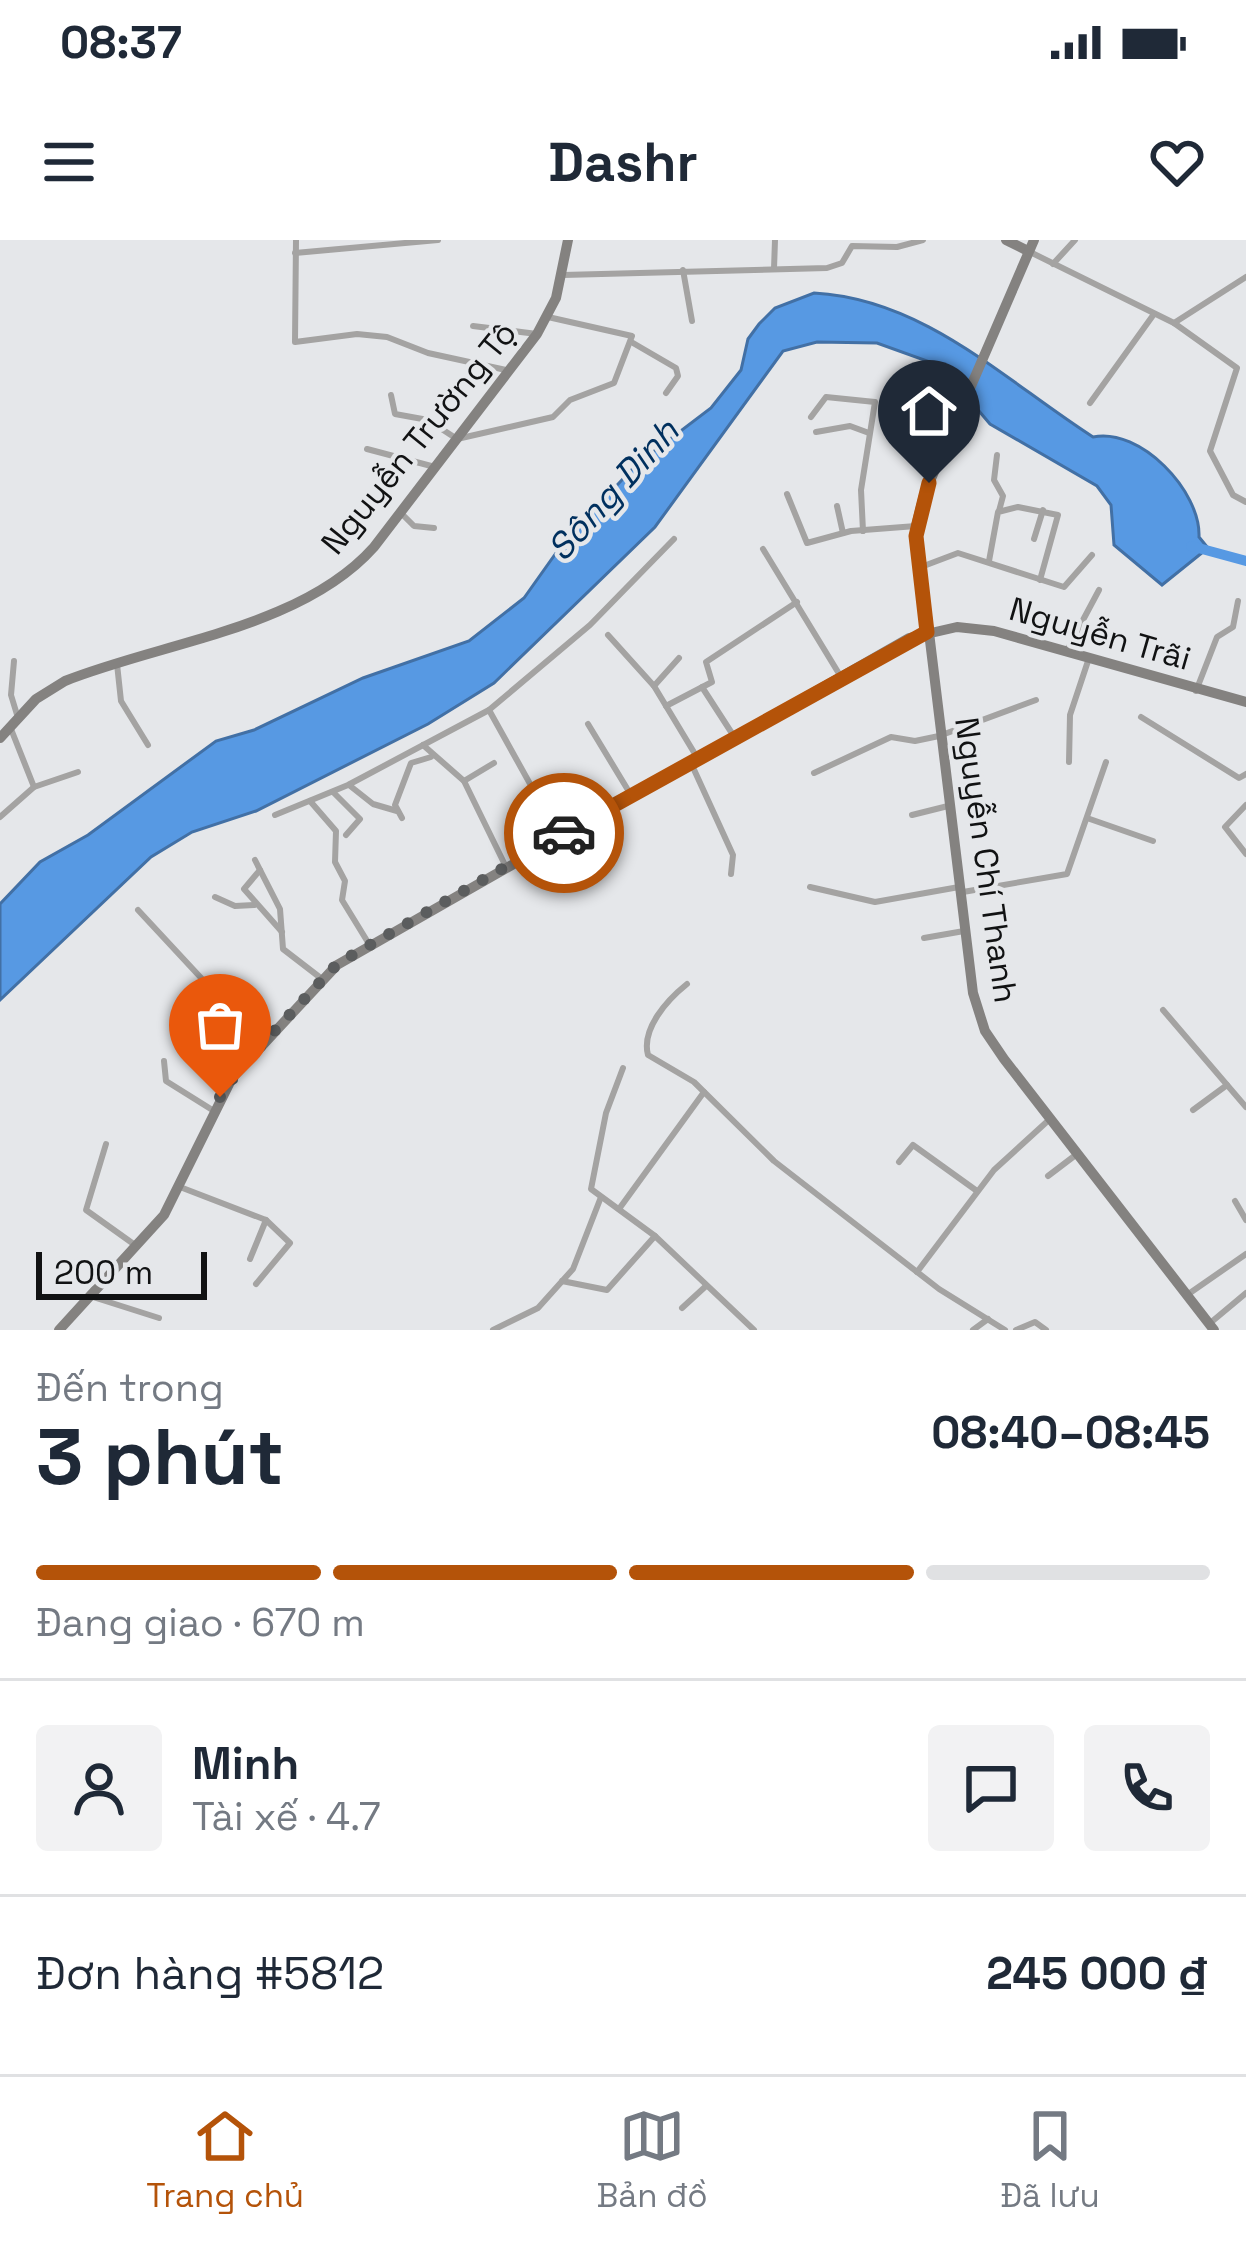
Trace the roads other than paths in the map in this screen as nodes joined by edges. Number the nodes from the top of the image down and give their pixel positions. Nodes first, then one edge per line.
1 (296, 240) edge
2 (438, 240) edge
3 (568, 240) edge
4 (775, 240) edge
5 (923, 240) edge
6 (1006, 240) edge
7 (1075, 240) edge
8 (846, 243) edge
9 (1031, 246) edge
10 (296, 253) junction
11 (1052, 265) junction
12 (774, 268) junction
13 (683, 270) junction
14 (563, 275) junction
15 (1244, 281) edge
16 (1154, 314) junction
17 (548, 316) junction
18 (692, 321) dead end
19 (1174, 323) junction
20 (473, 326) dead end
21 (537, 334) junction
22 (633, 343) junction
23 (510, 372) junction
24 (666, 393) dead end
25 (391, 395) dead end
26 (1090, 403) dead end
27 (811, 417) dead end
28 (816, 432) dead end
29 (868, 433) junction
30 (457, 439) junction
31 (367, 449) dead end
32 (998, 455) dead end
33 (435, 466) junction
34 (788, 494) dead end
35 (1246, 502) edge
36 (837, 506) dead end
37 (1043, 510) junction
38 (999, 512) junction
39 (401, 513) junction
40 (916, 526) junction
41 (434, 529) dead end
42 (863, 531) junction
43 (843, 533) junction
44 (674, 539) dead end
45 (1034, 539) dead end
46 (807, 543) junction
47 (798, 547) dead end
48 (763, 550) dead end
49 (1092, 555) dead end
50 (989, 562) junction
51 (919, 568) junction
52 (1040, 580) junction
53 (1099, 590) dead end
54 (1238, 601) dead end
55 (796, 602) junction
56 (927, 632) junction
57 (608, 635) dead end
58 (1066, 650) junction
59 (679, 658) dead end
60 (1089, 658) junction
61 (14, 661) dead end
62 (116, 664) junction
63 (841, 677) junction
64 (654, 686) junction
65 (702, 687) junction
66 (1196, 691) junction
67 (1036, 700) dead end
68 (1245, 705) edge
69 (666, 706) junction
70 (489, 710) junction
71 (1141, 717) dead end
72 (14, 722) junction
73 (587, 724) dead end
74 (940, 736) junction
75 (735, 737) junction
76 (0, 738) edge
77 (148, 745) dead end
78 (423, 745) junction
79 (431, 757) junction
80 (695, 761) junction
81 (1069, 762) dead end
82 (1106, 762) dead end
83 (494, 764) dead end
84 (78, 772) dead end
85 (814, 773) dead end
86 (1246, 773) edge
87 (464, 781) junction
88 (348, 785) junction
89 (34, 787) junction
90 (332, 792) junction
91 (632, 795) junction
92 (310, 800) junction
93 (1246, 805) edge
94 (948, 806) junction
95 (912, 814) dead end
96 (275, 815) dead end
97 (0, 818) edge
98 (1087, 818) junction
99 (346, 835) dead end
100 (559, 836) junction
101 (1153, 841) dead end
102 (1246, 854) edge
103 (255, 860) dead end
104 (506, 866) junction
105 (260, 870) junction
106 (731, 874) dead end
107 (810, 887) dead end
108 (959, 890) junction
109 (215, 897) dead end
110 (254, 905) junction
111 (138, 910) dead end
112 (964, 931) junction
113 (282, 932) junction
114 (924, 938) dead end
115 (369, 944) junction
116 (322, 980) junction
117 (687, 984) dead end
118 (1163, 1010) dead end
119 (266, 1040) junction
120 (164, 1061) dead end
121 (623, 1068) dead end
122 (1227, 1085) junction
123 (704, 1092) junction
124 (1246, 1107) edge
125 (1193, 1110) dead end
126 (214, 1111) junction
127 (1051, 1118) junction
128 (106, 1144) dead end
129 (1077, 1154) junction
130 (898, 1162) dead end
131 (1048, 1176) dead end
132 (180, 1187) junction
133 (977, 1191) junction
134 (601, 1197) junction
135 (1235, 1202) dead end
136 (619, 1209) junction
137 (266, 1220) junction
138 (1246, 1220) edge
139 (655, 1236) junction
140 (138, 1247) junction
141 (1246, 1254) edge
142 (250, 1259) dead end
143 (917, 1272) junction
144 (562, 1281) junction
145 (256, 1284) dead end
146 (706, 1286) junction
147 (1246, 1293) edge
148 (1187, 1295) junction
149 (94, 1297) junction
150 (682, 1308) dead end
151 (159, 1318) dead end
152 (988, 1318) junction
153 (1211, 1327) edge
154 (59, 1330) edge
155 (493, 1330) edge
156 (754, 1330) edge
157 (974, 1330) edge
158 (1005, 1330) edge
159 (1016, 1330) edge
160 (1046, 1330) edge

1 - 10 street
2 - 10 street
3 - 14 main road, Nguyễn Trường Tộ
4 - 12 street
5 - 8 street
6 - 9 main road
7 - 11 street
8 - 12 street
9 - 11 street
9 - 40 main road, Nguyễn Chí Thanh
10 - 23 street
11 - 16 street
12 - 13 street
13 - 14 street
13 - 18 street
14 - 17 main road, Nguyễn Trường Tộ
15 - 19 street
16 - 19 street
16 - 26 street
17 - 21 main road, Nguyễn Trường Tộ
17 - 22 street
19 - 35 street
20 - 21 street
21 - 23 main road, Nguyễn Trường Tộ
22 - 24 street
22 - 30 street
23 - 30 main road, Nguyễn Trường Tộ
25 - 30 street
27 - 29 street
28 - 29 street
29 - 42 street
30 - 33 main road, Nguyễn Trường Tộ
31 - 33 street
32 - 38 street
33 - 39 main road, Nguyễn Trường Tộ
34 - 46 street
36 - 43 street
37 - 38 street
37 - 45 street
37 - 52 street
38 - 50 street
39 - 41 street
39 - 62 main road, Nguyễn Trường Tộ
40 - 42 street
40 - 51 main road, Nguyễn Chí Thanh
42 - 43 street
43 - 46 street
44 - 70 street
46 - 47 street
48 - 55 street
49 - 52 street
50 - 51 street
50 - 52 street
51 - 56 main road, Nguyễn Chí Thanh
53 - 58 street
54 - 66 street
55 - 63 street
55 - 65 street
56 - 58 main road, Nguyễn Trãi
56 - 63 main road, Nguyễn Trãi
56 - 74 main road, Nguyễn Chí Thanh
57 - 64 street
58 - 60 main road, Nguyễn Trãi
59 - 64 street
60 - 66 main road, Nguyễn Trãi
60 - 81 street
61 - 72 street
62 - 72 main road, Nguyễn Trường Tộ
62 - 77 street
63 - 75 main road, Nguyễn Trãi
64 - 69 street
65 - 69 street
65 - 75 street
66 - 68 main road, Nguyễn Trãi
67 - 74 street
69 - 80 street
70 - 78 street
70 - 100 street
71 - 86 street
72 - 76 main road, Nguyễn Trường Tộ
72 - 89 street
73 - 91 street
74 - 85 street
74 - 94 main road, Nguyễn Chí Thanh
75 - 80 main road, Nguyễn Trãi
78 - 79 street
78 - 88 street
79 - 87 street
79 - 88 street
80 - 91 main road, Nguyễn Trãi
80 - 106 street
82 - 98 street
83 - 87 street
84 - 89 street
87 - 104 street
88 - 90 street
89 - 97 street
90 - 92 street
90 - 99 street
91 - 100 main road, Nguyễn Trãi
92 - 96 street
92 - 115 street
93 - 102 street
94 - 95 street
94 - 108 main road, Nguyễn Chí Thanh
98 - 101 street
98 - 108 street
100 - 104 main road, Nguyễn Trãi
103 - 105 street
104 - 115 main road, Nguyễn Trãi
105 - 110 street
105 - 113 street
107 - 108 street
108 - 112 main road, Nguyễn Chí Thanh
109 - 110 street
110 - 113 street
111 - 119 street
112 - 114 street
112 - 127 main road, Nguyễn Chí Thanh
113 - 116 street
115 - 116 main road, Nguyễn Trãi
116 - 119 main road, Nguyễn Trãi
117 - 123 street
118 - 122 street
119 - 126 main road, Nguyễn Trãi
120 - 126 street
121 - 134 street
122 - 124 street
122 - 125 street
123 - 136 street
123 - 143 street
126 - 132 main road, Nguyễn Trãi
127 - 129 main road, Nguyễn Chí Thanh
127 - 133 street
128 - 140 street
129 - 131 street
129 - 148 main road, Nguyễn Chí Thanh
130 - 133 street
132 - 137 street
132 - 140 main road, Nguyễn Trãi
133 - 143 street
134 - 136 street
134 - 144 street
135 - 138 street
136 - 139 street
137 - 142 street
137 - 145 street
139 - 144 street
139 - 146 street
140 - 149 main road, Nguyễn Trãi
141 - 148 street
143 - 152 street
144 - 155 street
146 - 150 street
146 - 156 street
147 - 153 street
148 - 153 main road, Nguyễn Chí Thanh
149 - 151 street
149 - 154 main road, Nguyễn Trãi
152 - 157 street
152 - 158 street
159 - 160 street

